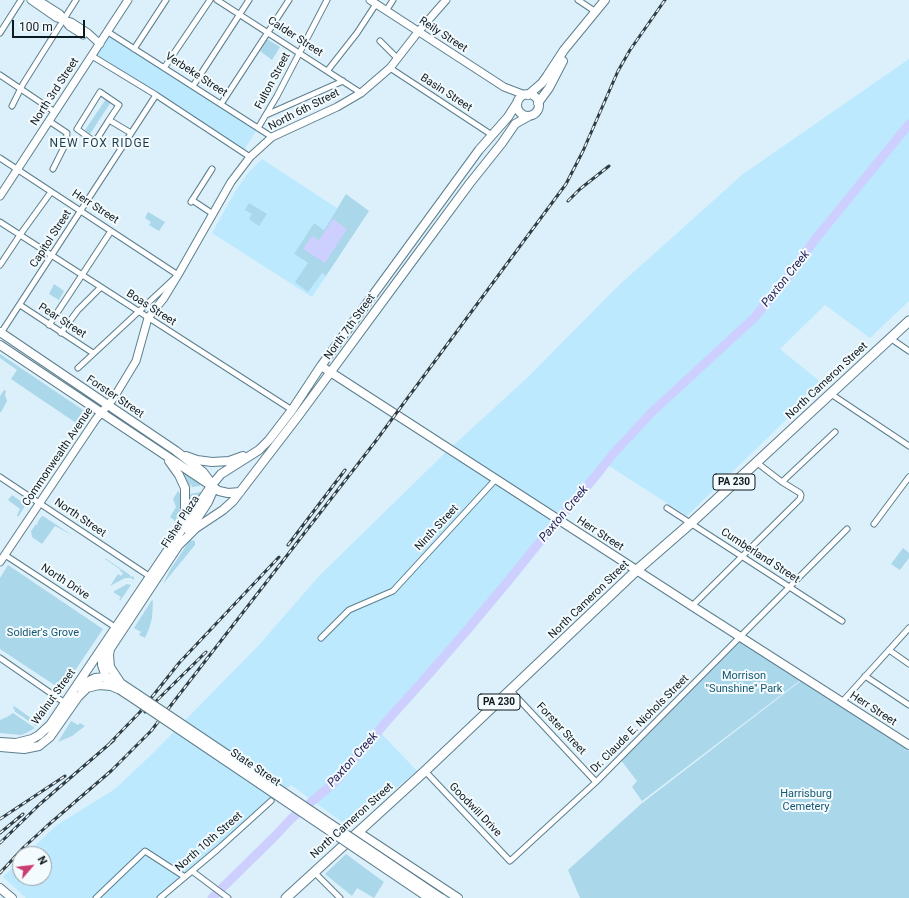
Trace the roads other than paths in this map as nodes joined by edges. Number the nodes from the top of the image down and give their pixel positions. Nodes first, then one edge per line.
1 (21, 0) edge
2 (31, 0) edge
3 (38, 0) edge
4 (76, 0) edge
5 (128, 0) edge
6 (166, 0) edge
7 (210, 0) edge
8 (217, 0) edge
9 (249, 0) edge
10 (289, 0) edge
11 (327, 0) edge
12 (370, 0) edge
13 (393, 0) edge
14 (446, 0) edge
15 (578, 0) edge
16 (606, 0) edge
17 (376, 4) junction
18 (386, 10) junction
19 (596, 12) junction
20 (240, 14) junction
21 (63, 20) junction
22 (108, 32) junction
23 (268, 32) junction
24 (418, 32) junction
25 (580, 32) junction
26 (0, 33) edge
27 (380, 41) dead end
28 (97, 42) junction
29 (134, 49) junction
30 (299, 52) junction
31 (92, 56) junction
32 (398, 58) junction
33 (164, 68) junction
34 (390, 68) junction
35 (328, 70) junction
36 (0, 75) edge
37 (343, 81) junction
38 (193, 86) junction
39 (504, 87) junction
40 (21, 89) junction
41 (361, 92) junction
42 (156, 95) junction
43 (526, 95) junction
44 (518, 102) junction
45 (538, 103) junction
46 (221, 104) junction
47 (12, 106) dead end
48 (55, 112) junction
49 (266, 115) junction
50 (529, 116) junction
51 (109, 120) junction
52 (49, 121) junction
53 (258, 128) junction
54 (131, 134) junction
55 (492, 135) junction
56 (272, 138) junction
57 (502, 143) junction
58 (250, 157) junction
59 (0, 158) edge
60 (53, 169) dead end
61 (212, 169) dead end
62 (18, 170) junction
63 (51, 192) junction
64 (0, 196) edge
65 (81, 211) junction
66 (213, 214) junction
67 (0, 222) edge
68 (110, 230) junction
69 (20, 235) junction
70 (52, 256) junction
71 (0, 265) edge
72 (81, 275) junction
73 (178, 275) junction
74 (100, 288) junction
75 (20, 305) junction
76 (138, 312) junction
77 (148, 318) junction
78 (909, 321) edge
79 (49, 325) junction
80 (61, 332) junction
81 (1, 333) edge
82 (890, 338) junction
83 (0, 345) edge
84 (909, 350) edge
85 (93, 353) junction
86 (321, 366) junction
87 (78, 368) dead end
88 (331, 372) junction
89 (830, 394) junction
90 (108, 405) junction
91 (292, 410) junction
92 (101, 413) junction
93 (835, 432) dead end
94 (264, 445) junction
95 (909, 446) edge
96 (176, 451) junction
97 (163, 455) junction
98 (756, 462) junction
99 (0, 477) edge
100 (909, 477) edge
101 (496, 479) junction
102 (782, 482) junction
103 (211, 486) junction
104 (240, 492) junction
105 (40, 503) junction
106 (667, 508) dead end
107 (691, 523) junction
108 (874, 524) dead end
109 (847, 529) dead end
110 (178, 540) junction
111 (5, 555) junction
112 (742, 556) junction
113 (0, 562) edge
114 (638, 570) junction
115 (149, 576) junction
116 (790, 587) junction
117 (692, 606) junction
118 (842, 621) dead end
119 (115, 627) junction
120 (909, 628) edge
121 (108, 636) junction
122 (740, 637) junction
123 (320, 638) dead end
124 (889, 650) junction
125 (0, 658) edge
126 (909, 664) edge
127 (865, 676) junction
128 (106, 677) junction
129 (119, 686) junction
130 (511, 691) junction
131 (71, 693) junction
132 (135, 697) junction
133 (65, 702) junction
134 (842, 702) junction
135 (909, 705) edge
136 (0, 742) edge
137 (909, 745) edge
138 (0, 747) edge
139 (425, 771) junction
140 (596, 782) junction
141 (271, 801) dead end
142 (358, 832) junction
143 (510, 861) joint
144 (192, 871) junction
145 (314, 872) junction
146 (185, 877) junction
147 (0, 888) edge
148 (226, 896) edge
149 (337, 897) edge
150 (12, 898) edge
151 (96, 898) edge
152 (160, 898) edge
153 (286, 898) edge
154 (429, 898) edge
155 (441, 898) edge
156 (458, 898) edge

1 - 26 street
2 - 21 main road
3 - 21 main road
4 - 21 street
5 - 22 main road, North 3rd Street
6 - 29 street
7 - 33 street
8 - 20 street, Calder Street
9 - 20 street
10 - 23 street
11 - 30 street, Fulton Street
12 - 17 main road, Reily Street
13 - 18 street
14 - 24 main road, North 6th Street
15 - 19 street
16 - 19 main road, North 7th Street
17 - 18 main road, Reily Street
17 - 35 street
18 - 24 main road, Reily Street
19 - 25 main road, North 7th Street
20 - 23 street, Calder Street
20 - 38 street
21 - 28 main road
21 - 40 street
22 - 28 main road, North 3rd Street
22 - 29 street, Verbeke Street
23 - 30 street, Calder Street
23 - 46 street
24 - 32 main road, North 6th Street
24 - 39 main road, Reily Street
25 - 43 main road, North 7th Street
25 - 45 main road, North 7th Street
27 - 32 street
28 - 31 main road, North 3rd Street
29 - 33 street, Verbeke Street
30 - 35 street, Calder Street
30 - 49 street, Fulton Street
31 - 42 street
31 - 48 main road, North 3rd Street
32 - 34 main road, North 6th Street
33 - 38 street, Verbeke Street
34 - 41 main road, North 6th Street
34 - 55 street, Basin Street
35 - 37 street, Calder Street
36 - 40 street
37 - 41 street, Calder Street
37 - 49 street
38 - 46 street, Verbeke Street
39 - 43 main road, Reily Street
39 - 44 main road, Reily Street
40 - 47 street
40 - 48 street
41 - 56 main road, North 6th Street
42 - 54 street, Capitol Street
42 - 58 street
43 - 44 main road, North 7th Street
43 - 45 main road
44 - 50 main road
44 - 55 main road, North 7th Street
45 - 50 main road, North 7th Street
46 - 53 street, Verbeke Street
48 - 52 main road, North 3rd Street
49 - 53 street, Fulton Street
50 - 57 main road, North 7th Street
51 - 51 street
51 - 54 street
52 - 60 street
52 - 62 main road, North 3rd Street
53 - 56 street, Verbeke Street
54 - 65 street, Capitol Street
55 - 57 main road
55 - 86 main road, North 7th Street
56 - 58 main road, North 6th Street
57 - 88 main road, North 7th Street
58 - 66 main road, North 6th Street
59 - 62 street, Herr Street
61 - 66 street
62 - 63 street, Herr Street
62 - 64 main road, North 3rd Street
63 - 65 street, Herr Street
63 - 69 street
65 - 68 street, Herr Street
65 - 70 street, Capitol Street
66 - 73 main road, North 6th Street
67 - 69 street, Boas Street
68 - 72 street
68 - 73 street, Herr Street
69 - 70 street, Boas Street
69 - 71 street
70 - 72 street, Boas Street
70 - 75 street, Capitol Street
72 - 74 street, Boas Street
72 - 79 street
73 - 76 street, North 6th Street
73 - 77 main road, North 6th Street
74 - 76 street, Boas Street
74 - 80 street
75 - 79 street, Pear Street
75 - 81 street, Capitol Street
76 - 77 street, Boas Street
76 - 85 street, North 6th Street
77 - 90 main road, Commonwealth Avenue
77 - 91 street, Boas Street
78 - 82 highway, North Cameron Street / PA 230
79 - 80 street, Pear Street
80 - 85 street, Pear Street
81 - 90 main road, Forster Street
82 - 84 street
82 - 89 highway, North Cameron Street / PA 230
83 - 92 main road, Forster Street
85 - 87 street, North 6th Street
86 - 88 main road, Herr Street
86 - 91 main road, North 7th Street
88 - 101 main road, Herr Street
88 - 104 main road, North 7th Street
89 - 95 street
89 - 98 highway, North Cameron Street / PA 230
90 - 92 main road, Commonwealth Avenue
90 - 96 main road, Forster Street
91 - 94 main road, North 7th Street
92 - 97 main road, Forster Street
92 - 105 main road, Commonwealth Avenue
93 - 102 street
94 - 96 main road
94 - 103 main road, North 7th Street
96 - 103 main road, Forster Street
97 - 103 main road, Forster Street
97 - 110 main road
98 - 102 street
98 - 107 highway, North Cameron Street / PA 230
99 - 105 street, North Street
100 - 108 street
101 - 114 main road, Herr Street
101 - 123 street, Ninth Street
102 - 112 street
103 - 104 main road, Forster Street
103 - 110 main road, Fisher Plaza
104 - 110 main road, North 7th Street
105 - 111 main road, Commonwealth Avenue
105 - 115 street, North Street
106 - 107 street, Cumberland Street
107 - 112 street, Cumberland Street
107 - 114 highway, North Cameron Street / PA 230
109 - 116 street, Dr. Claude E. Nichols Street
110 - 115 main road, Fisher Plaza
110 - 129 main road, Fisher Plaza
111 - 113 main road, Commonwealth Avenue
111 - 119 street, North Drive
112 - 116 street, Cumberland Street
112 - 117 street
114 - 117 main road, Herr Street
114 - 130 highway, North Cameron Street / PA 230
115 - 119 main road, Fisher Plaza
116 - 118 street, Cumberland Street
116 - 122 street, Dr. Claude E. Nichols Street
117 - 122 main road, Herr Street
119 - 121 main road, Fisher Plaza
120 - 124 street
121 - 128 main road
121 - 131 main road, Walnut Street
122 - 134 main road, Herr Street
122 - 140 street, Dr. Claude E. Nichols Street
124 - 126 street
124 - 127 street
125 - 133 street
127 - 134 street
127 - 135 street
128 - 129 main road, State Street
128 - 131 main road
129 - 132 main road, State Street
129 - 138 main road, Walnut Street
130 - 139 highway, North Cameron Street / PA 230
130 - 140 street, Forster Street
131 - 133 main road, Walnut Street
132 - 154 main road, State Street, bridge
132 - 155 main road, State Street, bridge
133 - 136 main road, Walnut Street
134 - 137 main road, Herr Street
139 - 142 highway, North Cameron Street / PA 230
139 - 143 street, Goodwill Drive
140 - 143 street, Dr. Claude E. Nichols Street
141 - 144 street, North 10th Street
142 - 145 highway, North Cameron Street / PA 230
142 - 156 main road
144 - 146 street, North 10th Street
144 - 148 street
145 - 149 street
145 - 153 highway, North Cameron Street / PA 230
146 - 151 street
146 - 152 street, North 10th Street
147 - 150 main road

